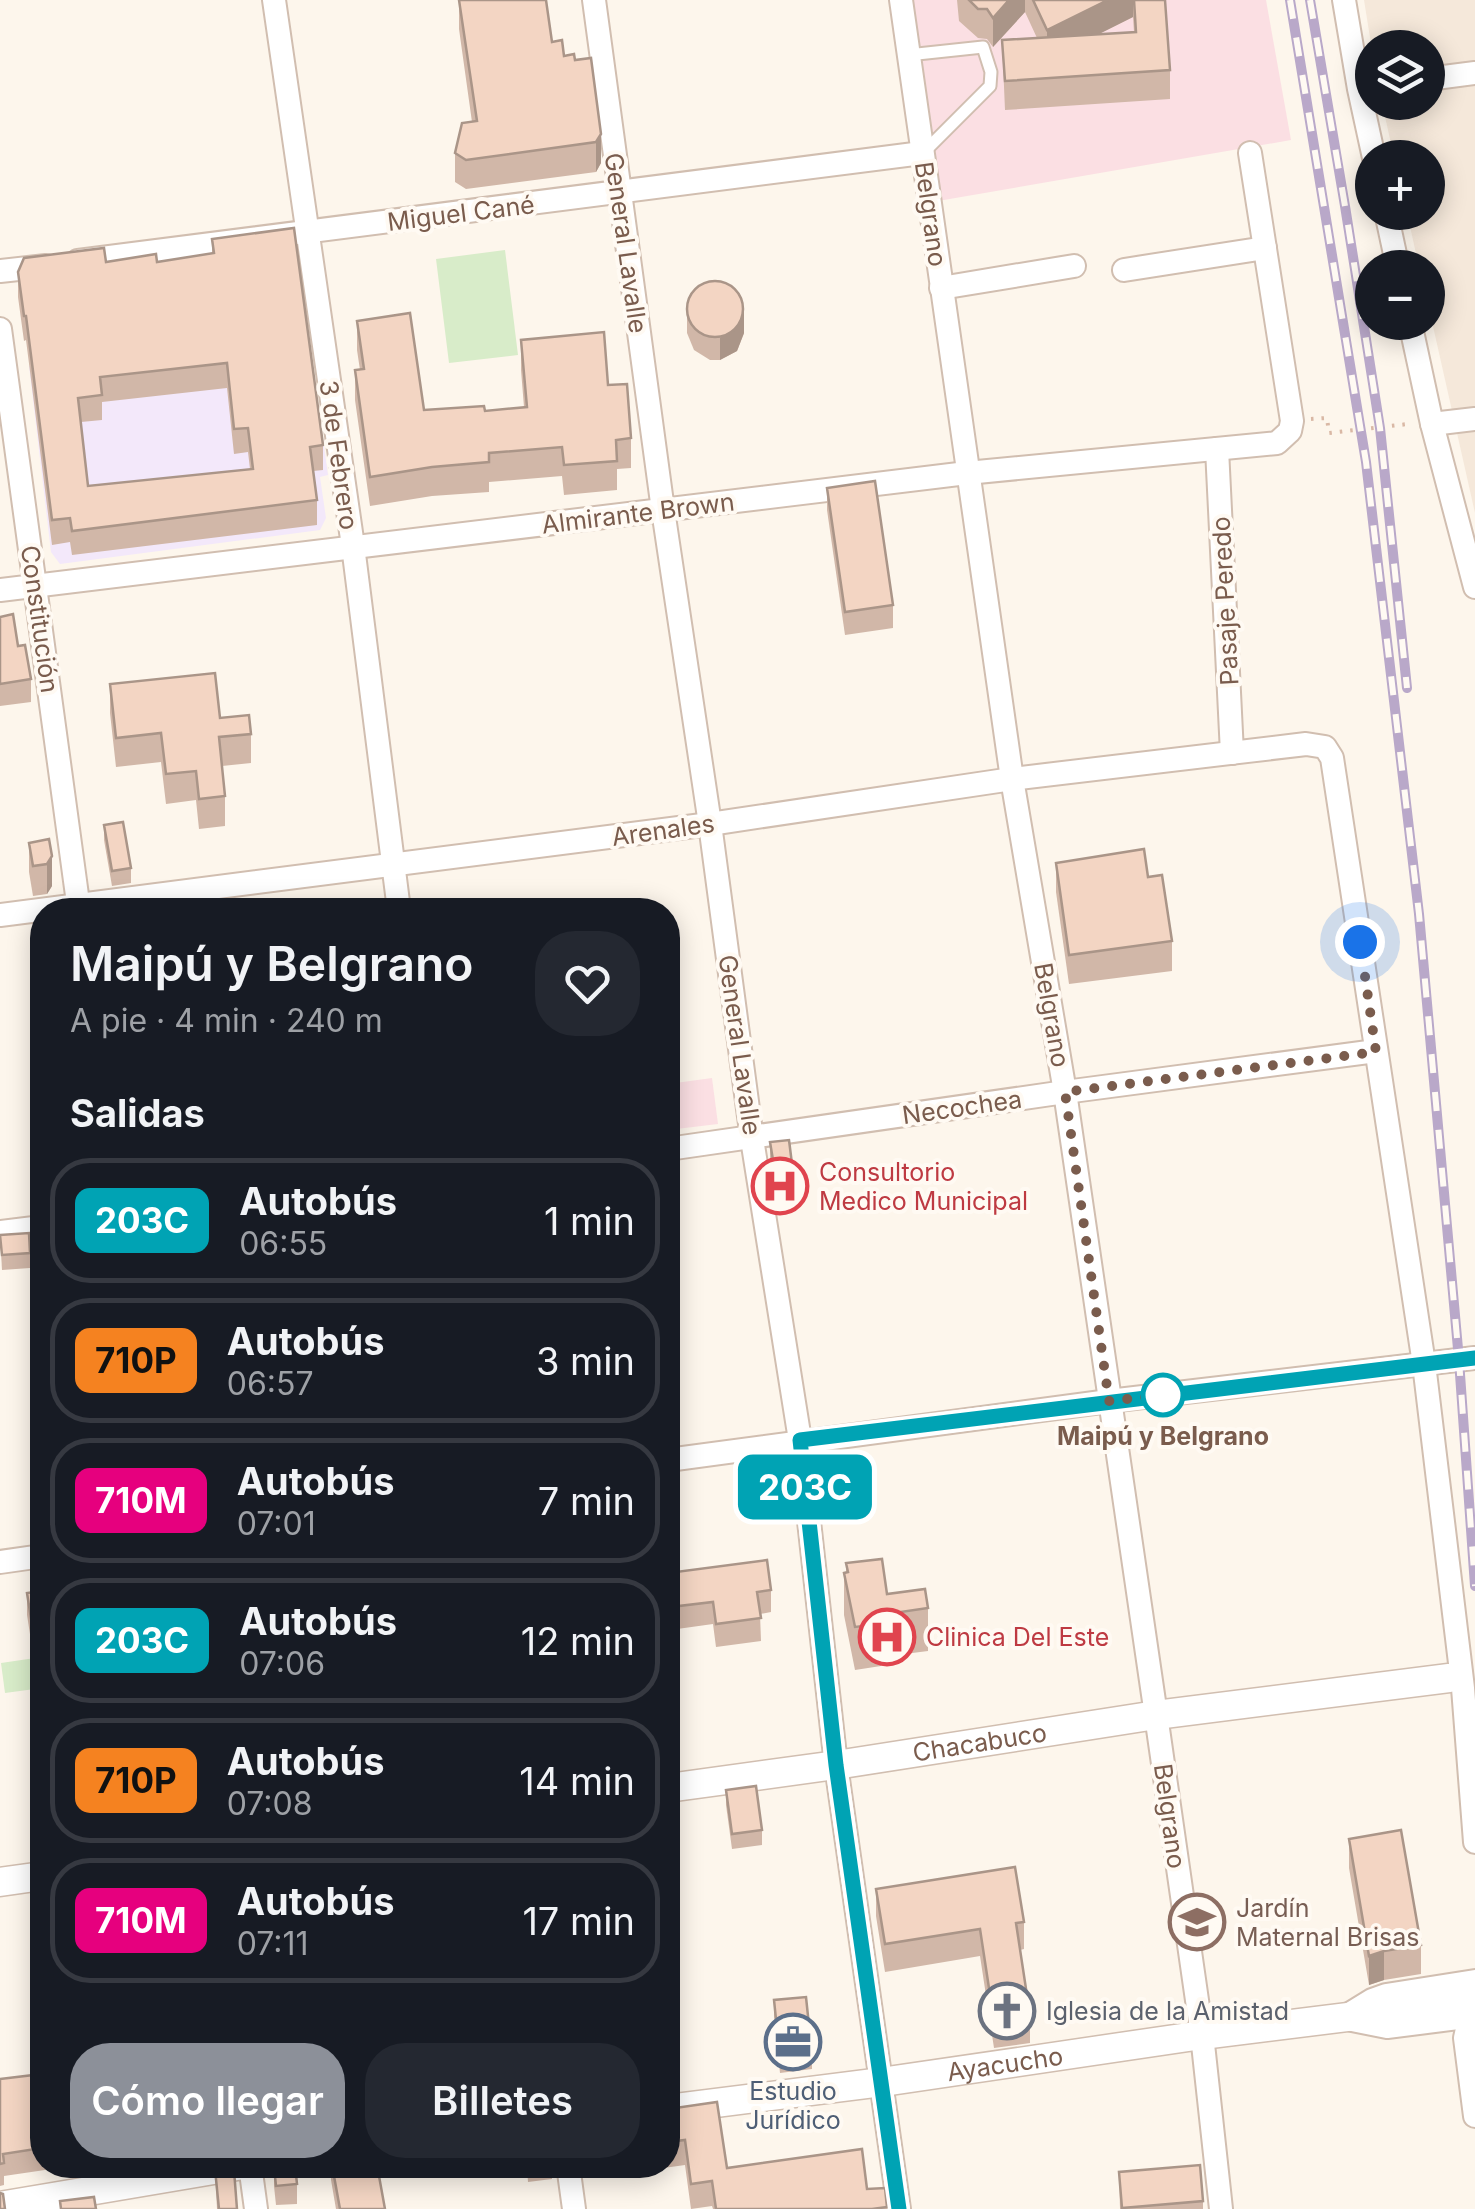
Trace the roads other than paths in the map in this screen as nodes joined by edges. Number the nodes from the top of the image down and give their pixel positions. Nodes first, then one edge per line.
1 (274, 0) edge
2 (594, 0) edge
3 (901, 0) edge
4 (1344, 0) edge
5 (1355, 44) edge
6 (908, 55) junction
7 (1475, 73) edge
8 (1445, 77) edge
9 (922, 153) junction
10 (1250, 153) dead end
11 (620, 193) junction
12 (308, 232) junction
13 (1265, 248) junction
14 (1074, 266) dead end
15 (1124, 270) dead end
16 (0, 272) edge
17 (941, 288) junction
18 (0, 329) edge
19 (1412, 340) edge
20 (1475, 419) edge
21 (1423, 424) junction
22 (1218, 449) junction
23 (967, 473) junction
24 (663, 510) junction
25 (352, 546) junction
26 (35, 585) junction
27 (1475, 587) edge
28 (0, 590) edge
29 (1232, 753) junction
30 (1012, 779) junction
31 (710, 824) junction
32 (392, 865) junction
33 (78, 898) edge
34 (152, 898) edge
35 (396, 898) edge
36 (30, 912) edge
37 (0, 915) edge
38 (1376, 1052) junction
39 (1065, 1092) junction
40 (752, 1139) junction
41 (680, 1148) edge
42 (30, 1228) edge
43 (0, 1232) edge
44 (1475, 1358) edge
45 (1424, 1364) junction
46 (1109, 1401) junction
47 (800, 1440) junction
48 (680, 1458) edge
49 (30, 1558) edge
50 (0, 1562) edge
51 (1456, 1683) junction
52 (1156, 1715) junction
53 (836, 1765) junction
54 (680, 1786) edge
55 (1475, 1842) edge
56 (30, 1878) edge
57 (0, 1882) edge
58 (1473, 2004) edge
59 (1202, 2035) junction
60 (882, 2082) junction
61 (680, 2107) edge
62 (1475, 2116) edge
63 (165, 2178) edge
64 (252, 2178) edge
65 (570, 2178) edge
66 (0, 2206) edge
67 (256, 2209) edge
68 (574, 2209) edge
69 (899, 2209) edge
70 (1222, 2209) edge

1 - 12 street, 3 de Febrero
2 - 11 street, General Lavalle
3 - 6 street, Belgrano
4 - 5 street
6 - 9 street, Belgrano
6 - 9 lane
7 - 8 street
9 - 11 street, Miguel Cané
9 - 17 street, Belgrano
10 - 13 street
11 - 12 street, Miguel Cané
11 - 24 street, General Lavalle
12 - 16 street, Miguel Cané
12 - 25 street, 3 de Febrero
13 - 15 street
13 - 22 street, Almirante Brown
14 - 17 street
17 - 23 street, Belgrano
18 - 26 street, Constitución
19 - 21 street
20 - 21 street
21 - 27 street
22 - 23 street, Almirante Brown
22 - 29 street, Pasaje Peredo
23 - 24 street, Almirante Brown
23 - 30 street, Belgrano
24 - 25 street, Almirante Brown
24 - 31 street, General Lavalle
25 - 26 street, Almirante Brown
25 - 32 street, 3 de Febrero
26 - 28 street, Almirante Brown
26 - 33 street, Constitución
29 - 30 street, Arenales
29 - 38 street, Arenales
30 - 31 street, Arenales
30 - 39 street, Belgrano
31 - 32 street, Arenales
31 - 40 street, General Lavalle
32 - 34 street, Arenales
32 - 35 street, 3 de Febrero
36 - 37 street, Arenales
38 - 39 street, Necochea
38 - 45 street
39 - 40 street, Necochea
39 - 46 street, Belgrano
40 - 41 street, Necochea
40 - 47 street, General Lavalle
42 - 43 street
44 - 45 street
45 - 46 street
45 - 51 street
46 - 47 street
46 - 52 street, Belgrano
47 - 48 street
47 - 53 street, General Lavalle
49 - 50 street
51 - 52 street, Chacabuco
51 - 55 street
52 - 53 street, Chacabuco
52 - 59 street, Belgrano
53 - 54 street, Chacabuco
53 - 60 street, General Lavalle
56 - 57 street
58 - 59 street, Ayacucho
58 - 62 street
59 - 60 street, Ayacucho
59 - 70 street, Belgrano
60 - 61 street, Ayacucho
60 - 69 street, General Lavalle
63 - 66 street
64 - 67 street
65 - 68 street

